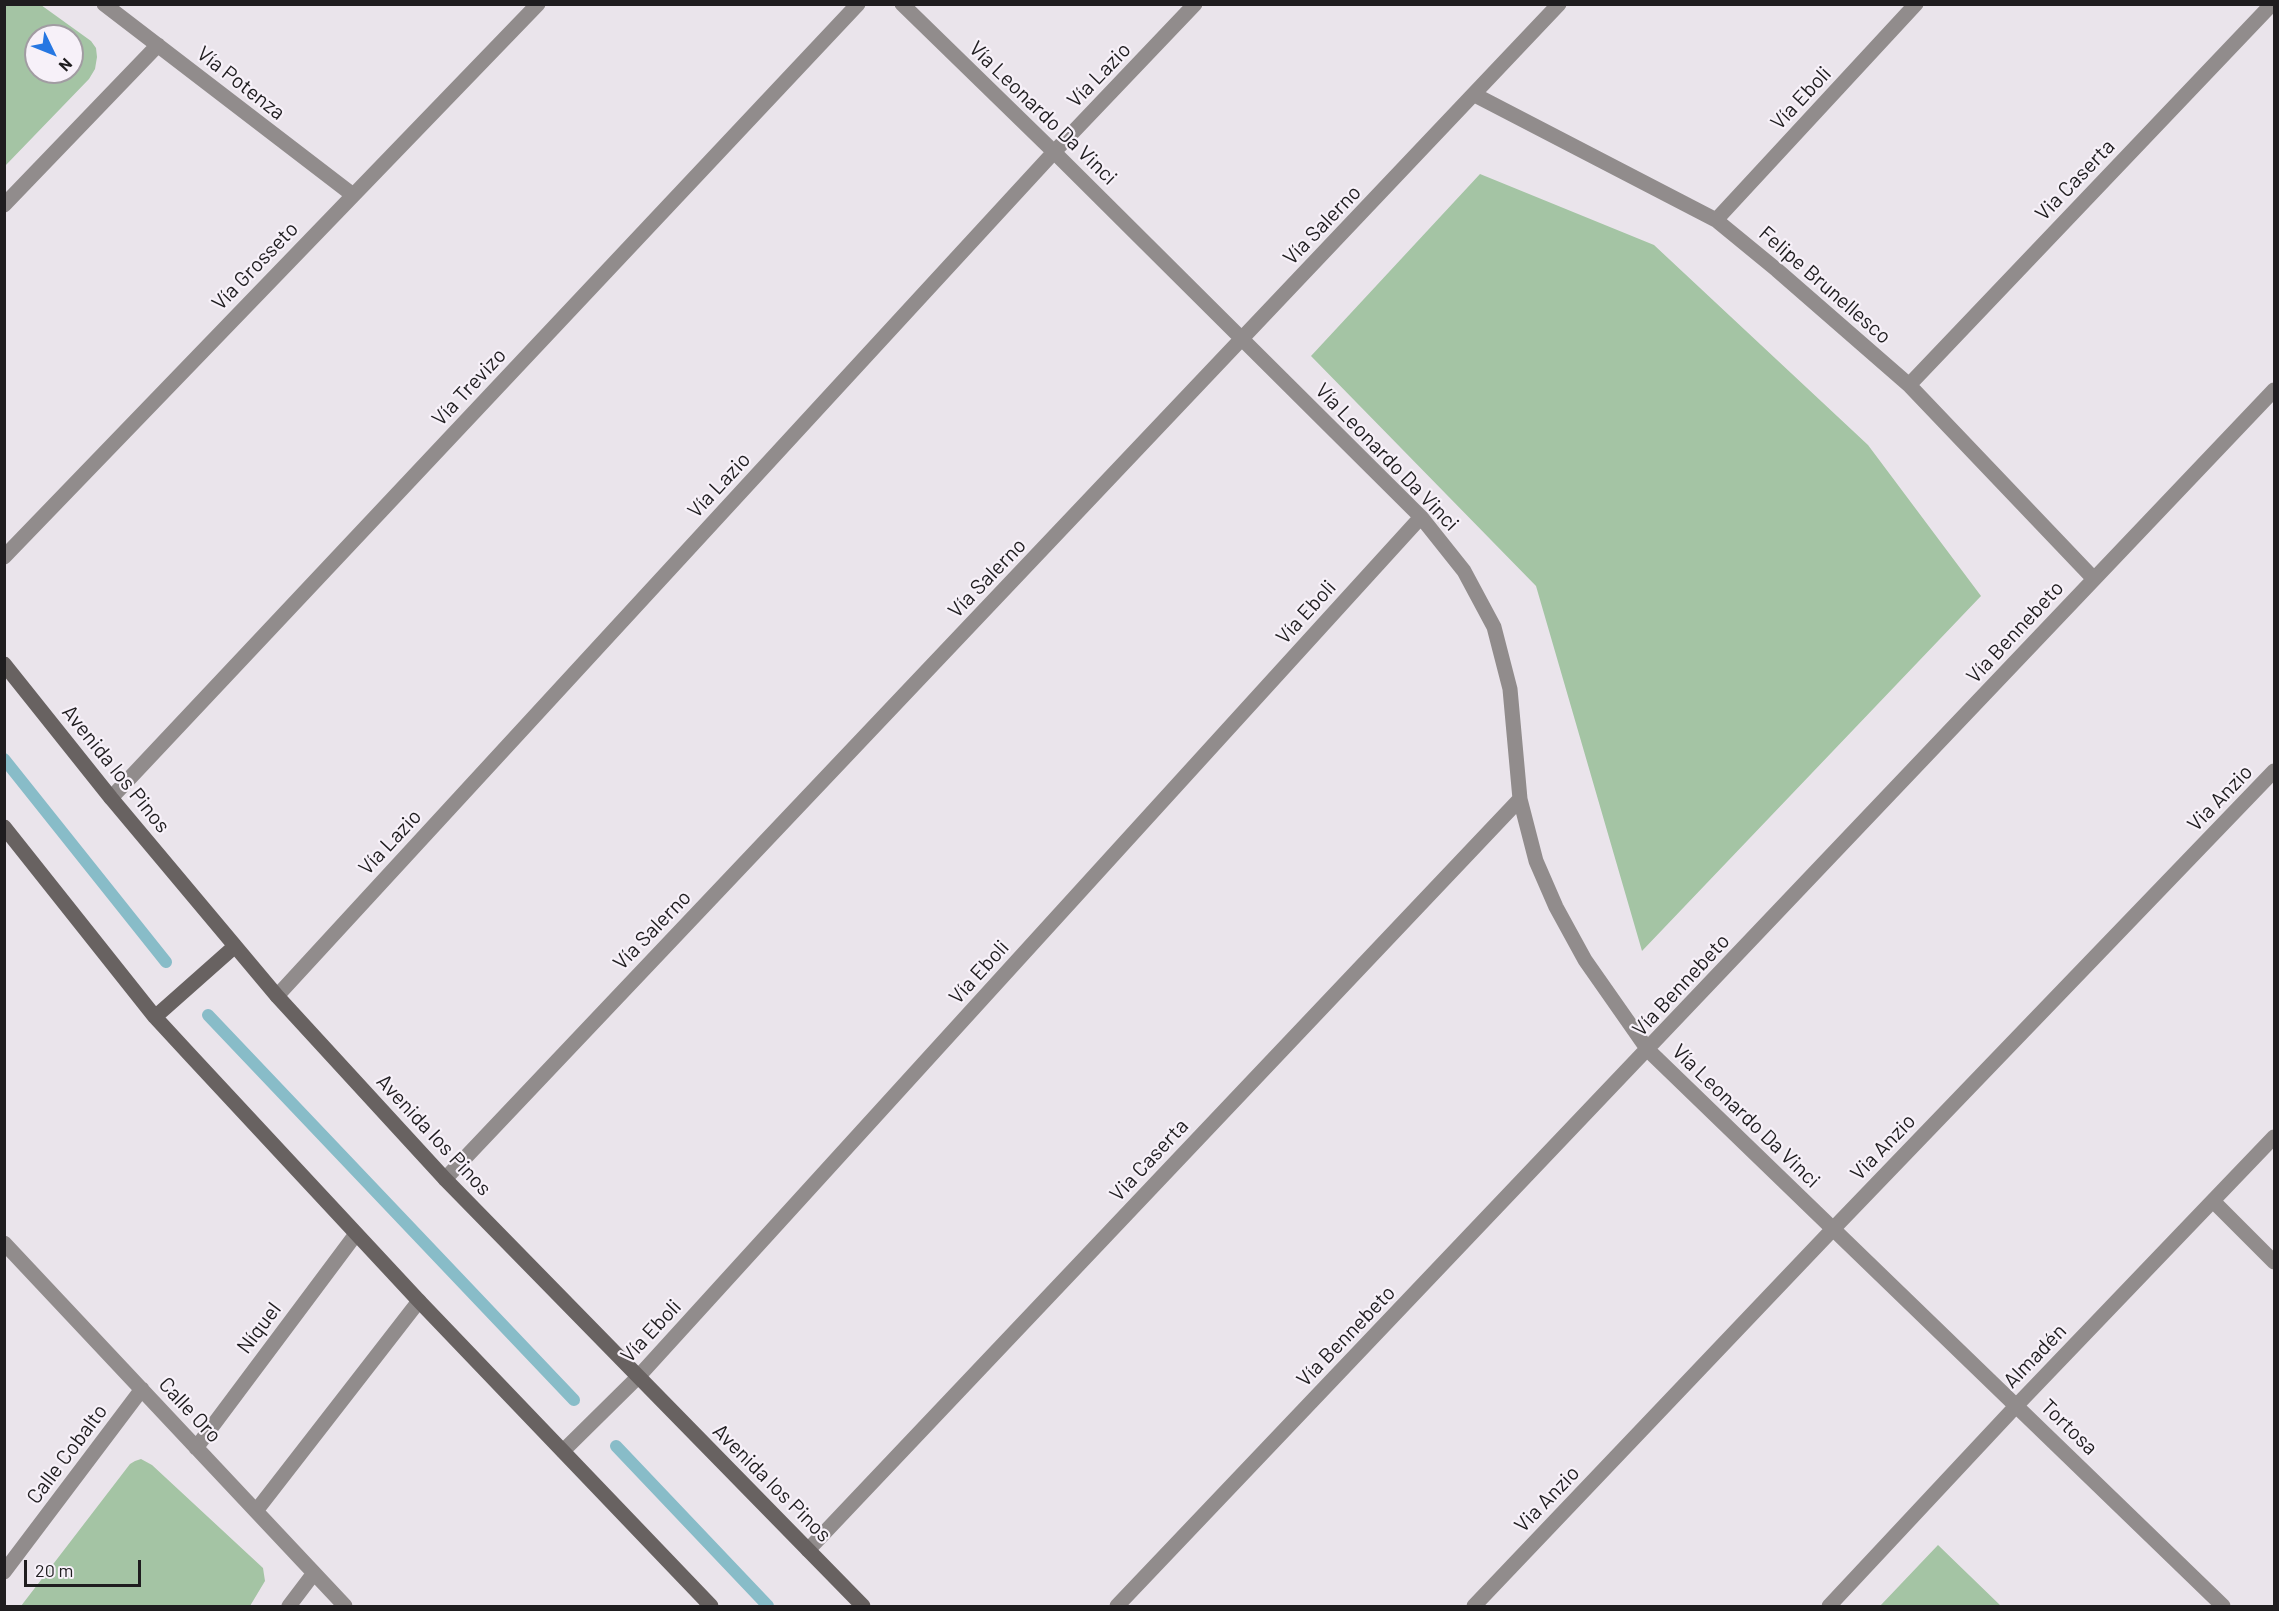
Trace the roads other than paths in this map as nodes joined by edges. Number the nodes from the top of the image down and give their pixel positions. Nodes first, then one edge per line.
1 (104, 4) edge
2 (858, 4) edge
3 (902, 4) edge
4 (1196, 4) edge
5 (1559, 4) edge
6 (1916, 4) edge
7 (2272, 4) edge
8 (528, 7) edge
9 (158, 45) junction
10 (1475, 95) junction
11 (1054, 152) junction
12 (353, 195) junction
13 (4, 205) edge
14 (1716, 220) junction
15 (1242, 339) junction
16 (1909, 385) junction
17 (2274, 390) edge
18 (1421, 517) junction
19 (4, 557) edge
20 (2094, 579) junction
21 (4, 663) edge
22 (2274, 771) edge
23 (111, 798) junction
24 (1520, 799) junction
25 (4, 827) edge
26 (234, 947) junction
27 (277, 996) junction
28 (155, 1017) junction
29 (1648, 1050) junction
30 (2274, 1137) edge
31 (445, 1179) junction
32 (2213, 1201) junction
33 (1833, 1229) junction
34 (356, 1234) junction
35 (4, 1243) edge
36 (2274, 1262) edge
37 (419, 1301) junction
38 (638, 1377) junction
39 (142, 1389) junction
40 (2017, 1405) junction
41 (196, 1448) junction
42 (563, 1451) junction
43 (256, 1511) junction
44 (808, 1550) junction
45 (4, 1572) edge
46 (314, 1574) junction
47 (289, 1606) edge
48 (345, 1606) edge
49 (711, 1606) edge
50 (863, 1606) edge
51 (1118, 1606) edge
52 (1474, 1606) edge
53 (1829, 1606) edge
54 (2223, 1606) edge

1 - 9 street, Vía Potenza
2 - 23 street, Vía Trevizo
3 - 11 street, Vía Leonardo Da Vinci
4 - 11 street, Vía Lazio
5 - 10 street, Vía Salerno
6 - 14 street, Vía Eboli
7 - 16 street, Via Caserta
8 - 12 street, Vía Grosseto
9 - 12 street, Vía Potenza
9 - 13 street
10 - 14 street, Felipe Brunellesco
10 - 15 street, Vía Salerno
11 - 15 street, Vía Leonardo Da Vinci
11 - 27 street, Vía Lazio
12 - 19 street, Vía Grosseto
14 - 16 street, Felipe Brunellesco
15 - 18 street, Vía Leonardo Da Vinci
15 - 31 street, Vía Salerno
16 - 20 street, Felipe Brunellesco
17 - 20 street, Vía Bennebeto
18 - 24 street, Vía Leonardo Da Vinci
18 - 38 street, Vía Eboli
20 - 29 street, Vía Bennebeto
21 - 23 street, Avenida los Pinos
22 - 33 street, Via Anzio
23 - 26 street, Avenida los Pinos
24 - 29 street, Vía Leonardo Da Vinci
24 - 44 street, Via Caserta
25 - 28 street
26 - 27 street, Avenida los Pinos
26 - 28 street
27 - 31 street, Avenida los Pinos
28 - 34 street
29 - 33 street, Vía Leonardo Da Vinci
29 - 51 street, Vía Bennebeto
30 - 32 street, Almadén
31 - 38 street, Avenida los Pinos
32 - 36 street
32 - 40 street, Almadén
33 - 40 street, Tortosa
33 - 52 street, Via Anzio
34 - 37 street
34 - 41 street, Níquel
35 - 39 street, Calle Oro
37 - 42 street
37 - 43 street
38 - 42 street, Vía Eboli
38 - 44 street, Avenida los Pinos
39 - 41 street, Calle Oro
39 - 45 street, Calle Cobalto
40 - 53 street, Almadén
40 - 54 street, Tortosa
41 - 43 street, Calle Oro
42 - 49 street
43 - 46 street, Calle Oro
44 - 50 street, Avenida los Pinos
46 - 47 street
46 - 48 street, Calle Oro

